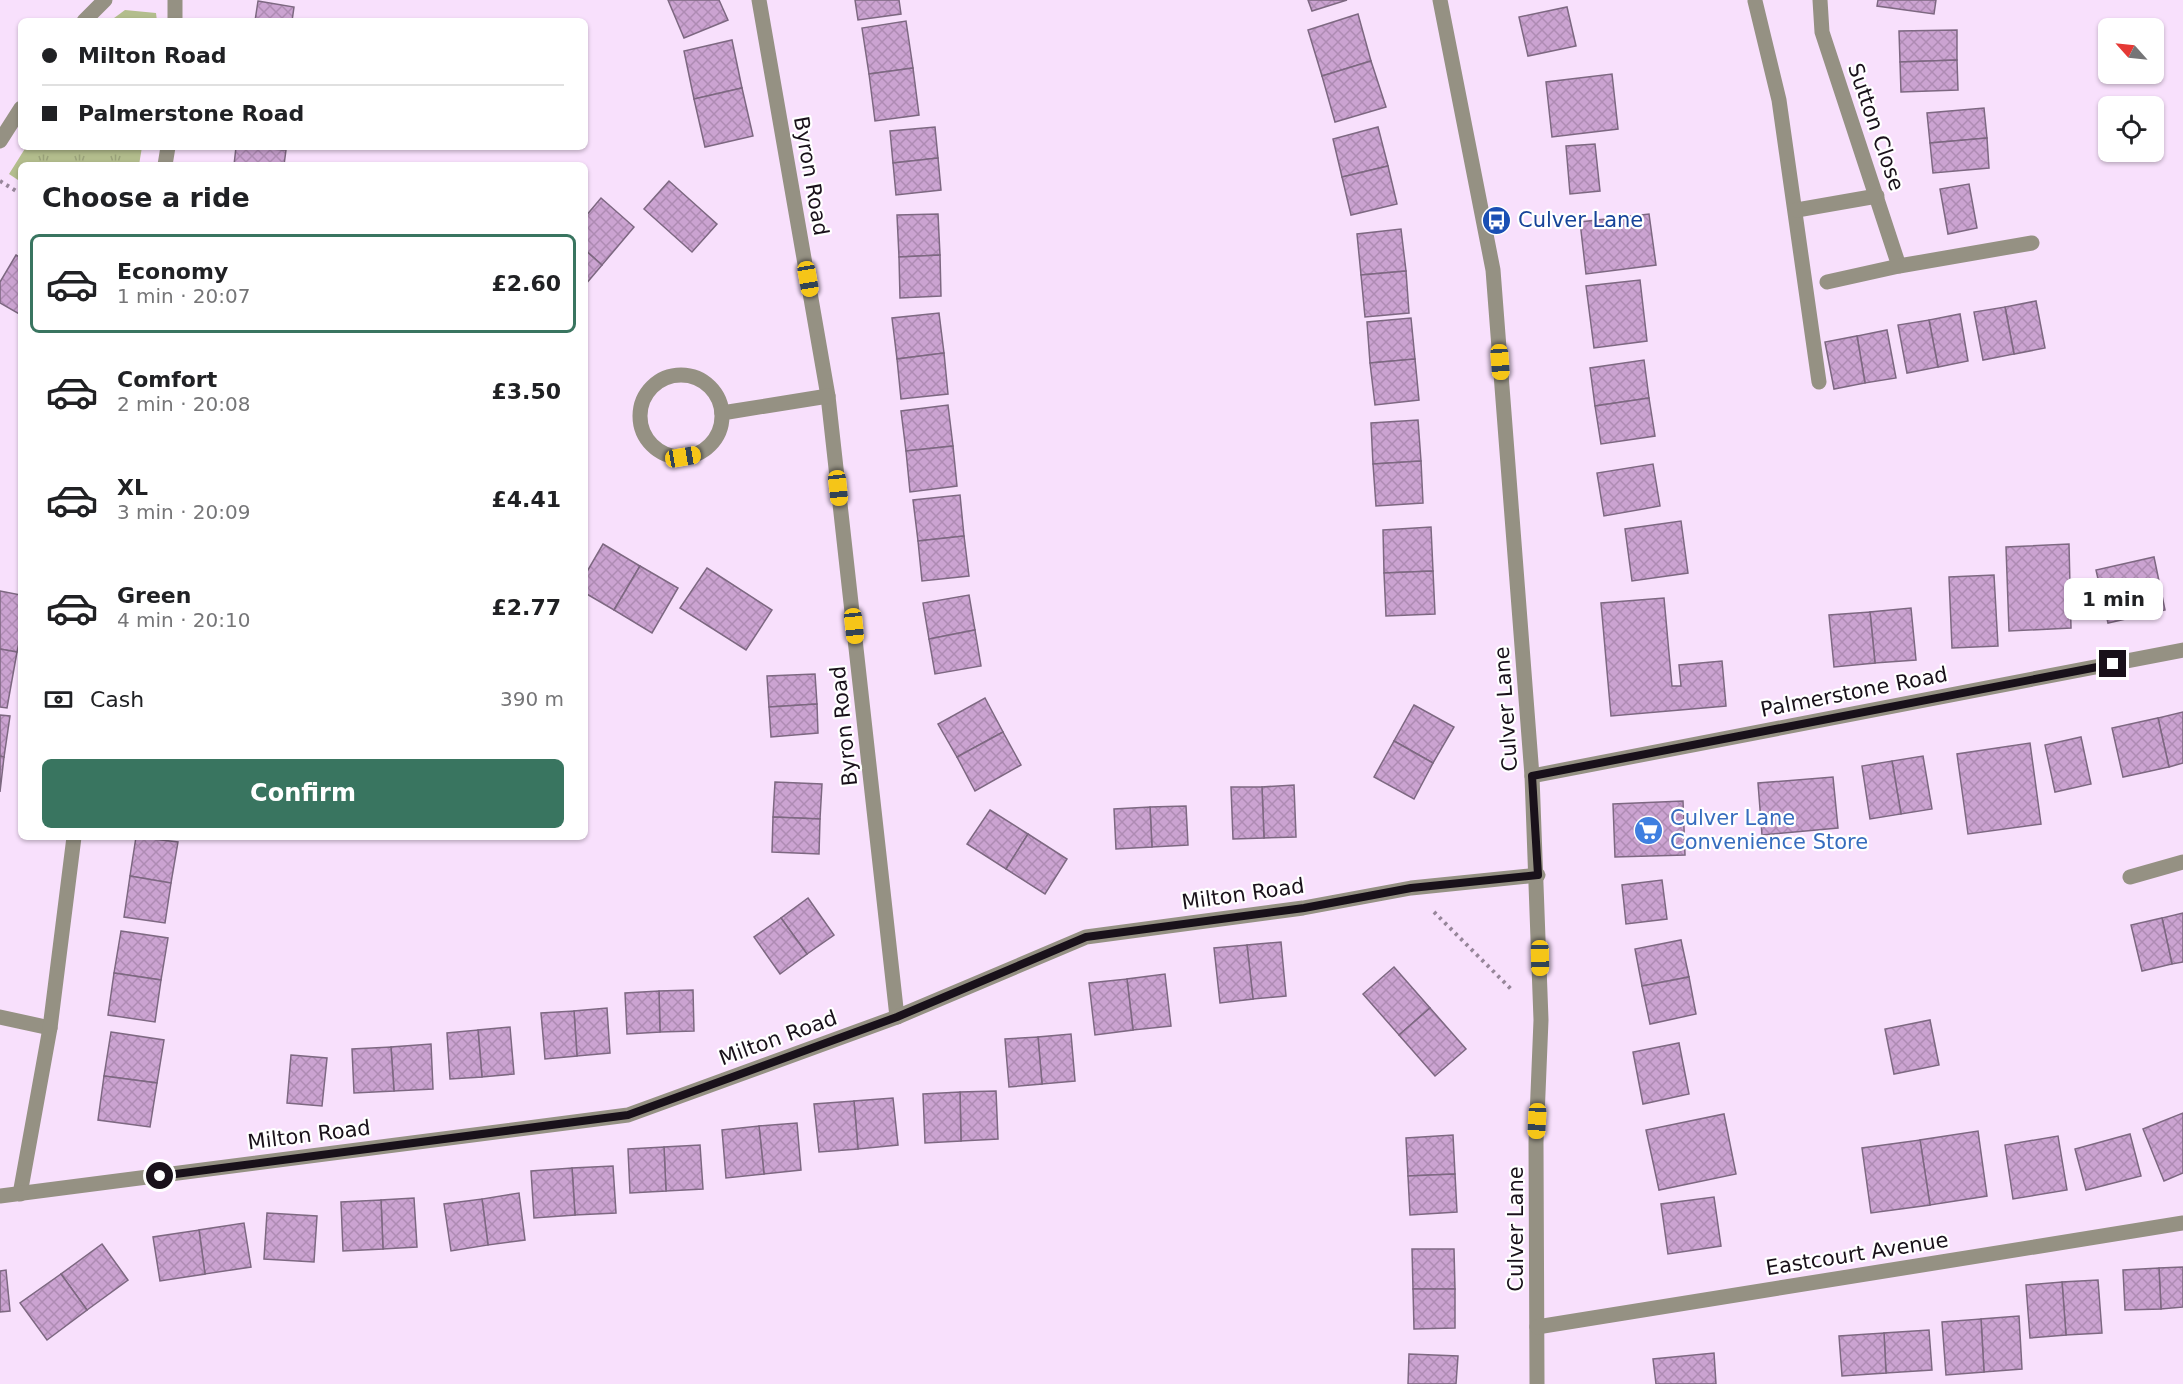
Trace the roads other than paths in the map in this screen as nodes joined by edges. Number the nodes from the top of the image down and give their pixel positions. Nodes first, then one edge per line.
1 (105, 0) edge
2 (175, 0) edge
3 (759, 0) edge
4 (1440, 0) edge
5 (1820, 0) edge
6 (1755, 1) edge
7 (87, 18) edge
8 (175, 18) edge
9 (18, 113) edge
10 (0, 141) edge
11 (1877, 196) junction
12 (1797, 210) junction
13 (2031, 243) dead end
14 (1899, 266) junction
15 (1827, 282) dead end
16 (1819, 382) dead end
17 (828, 396) junction
18 (722, 413) junction
19 (2183, 650) edge
20 (1532, 776) junction
21 (74, 840) edge
22 (2183, 862) edge
23 (1538, 875) junction
24 (2130, 877) dead end
25 (0, 1017) edge
26 (897, 1017) junction
27 (50, 1028) junction
28 (20, 1194) junction
29 (0, 1196) edge
30 (2183, 1223) edge
31 (1537, 1327) junction
32 (1537, 1384) edge

1 - 7 street
2 - 8 street
3 - 17 street, Byron Road
4 - 20 street, Culver Lane
5 - 11 street, Sutton Close
6 - 12 street
9 - 10 street
11 - 12 street
11 - 14 street, Sutton Close
12 - 16 street
13 - 14 street
14 - 15 street
17 - 18 street
17 - 26 street, Byron Road
18 - 18 street
19 - 20 street, Palmerstone Road
20 - 23 street, Culver Lane
21 - 27 street
22 - 24 street
23 - 26 street, Milton Road
23 - 31 street, Culver Lane
25 - 27 street
26 - 28 street, Milton Road
27 - 28 street
28 - 29 street, Milton Road
30 - 31 street, Eastcourt Avenue
31 - 32 street, Culver Lane

